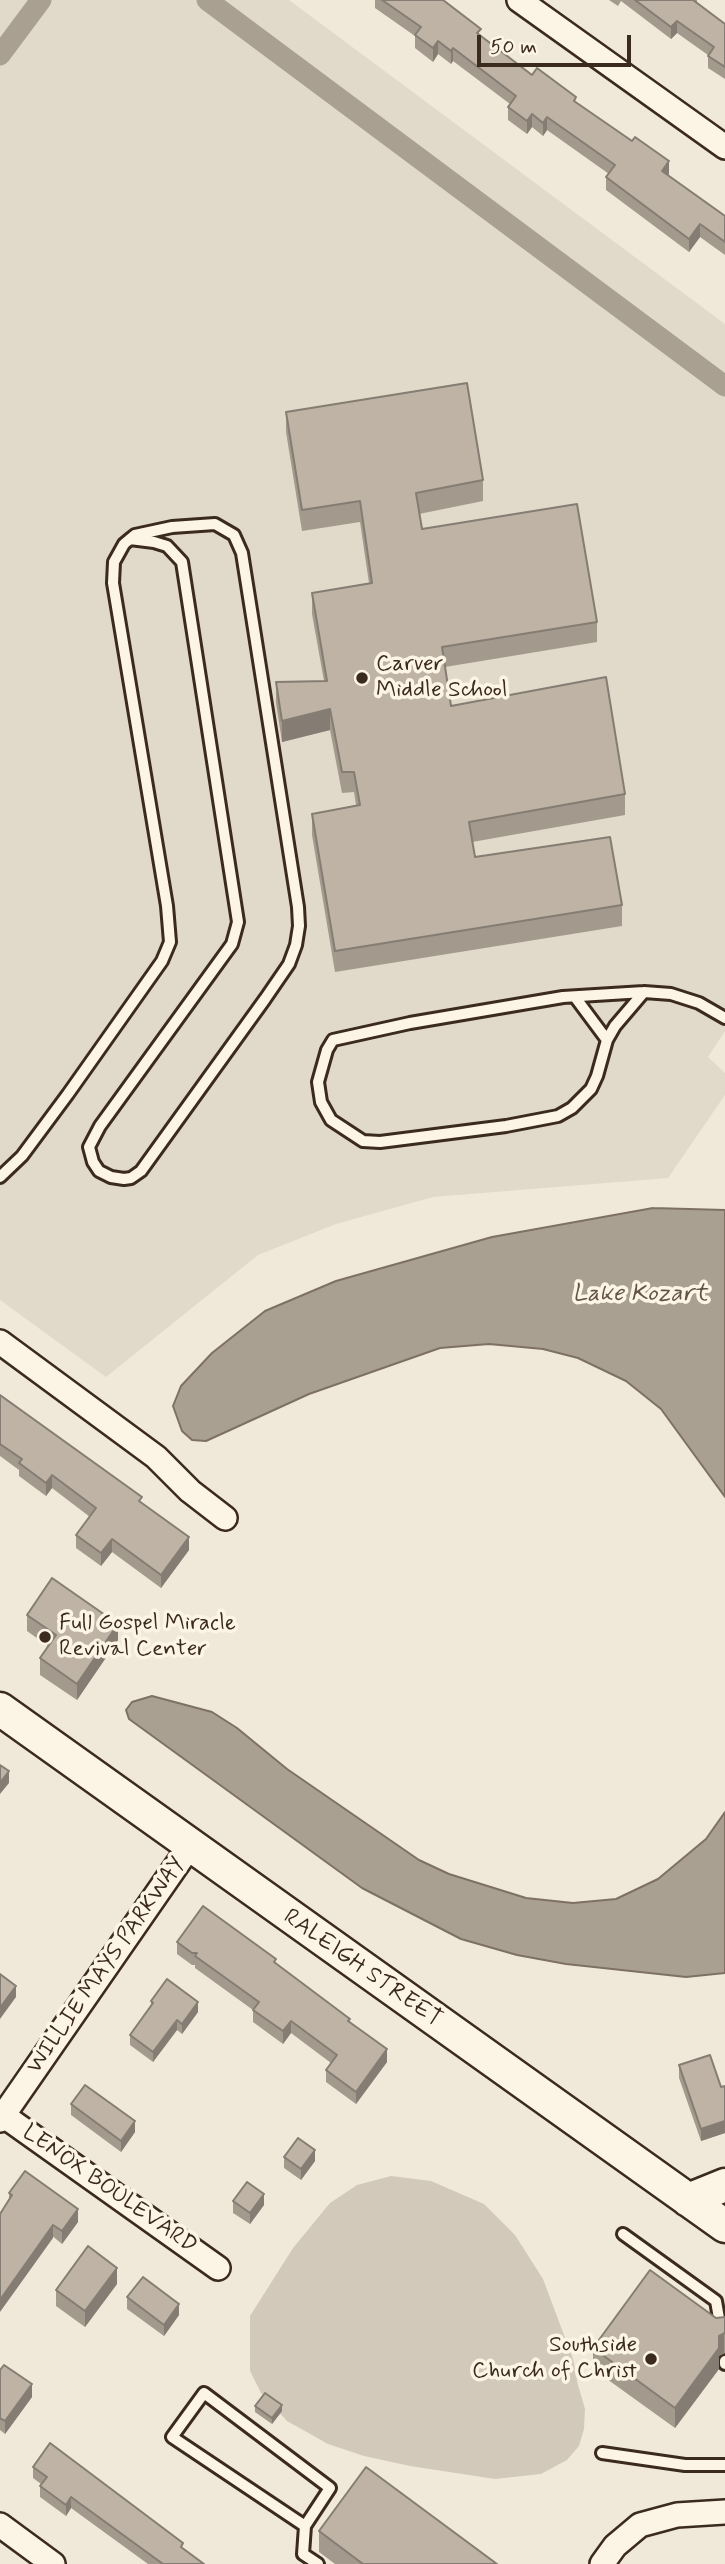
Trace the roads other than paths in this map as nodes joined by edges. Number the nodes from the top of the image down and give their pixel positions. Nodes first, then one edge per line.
1 (519, 0) edge
2 (725, 147) edge
3 (130, 539) junction
4 (644, 992) junction
5 (575, 997) junction
6 (725, 1018) edge
7 (607, 1040) junction
8 (0, 1177) edge
9 (0, 1342) edge
10 (225, 1518) dead end
11 (0, 1709) edge
12 (190, 1846) junction
13 (1, 2116) edge
14 (725, 2185) edge
15 (688, 2200) junction
16 (725, 2226) edge
17 (623, 2234) dead end
18 (218, 2268) dead end
19 (721, 2332) edge
20 (602, 2453) dead end
21 (725, 2465) edge
22 (725, 2512) edge
23 (0, 2525) edge
24 (305, 2526) junction
25 (53, 2564) edge
26 (318, 2564) edge
27 (602, 2564) edge

1 - 2 street
3 - 3 lane
3 - 8 lane
4 - 5 lane
4 - 6 lane
4 - 7 lane
5 - 7 lane
5 - 7 lane
9 - 10 street
11 - 12 street, RALEIGH STREET
12 - 13 street, WILLIE MAYS PARKWAY
12 - 15 street, RALEIGH STREET
13 - 18 street, LENOX BOULEVARD
14 - 15 street
15 - 16 street, RALEIGH STREET
17 - 19 lane
20 - 21 lane
22 - 27 street
23 - 25 street
24 - 24 lane
24 - 26 lane

